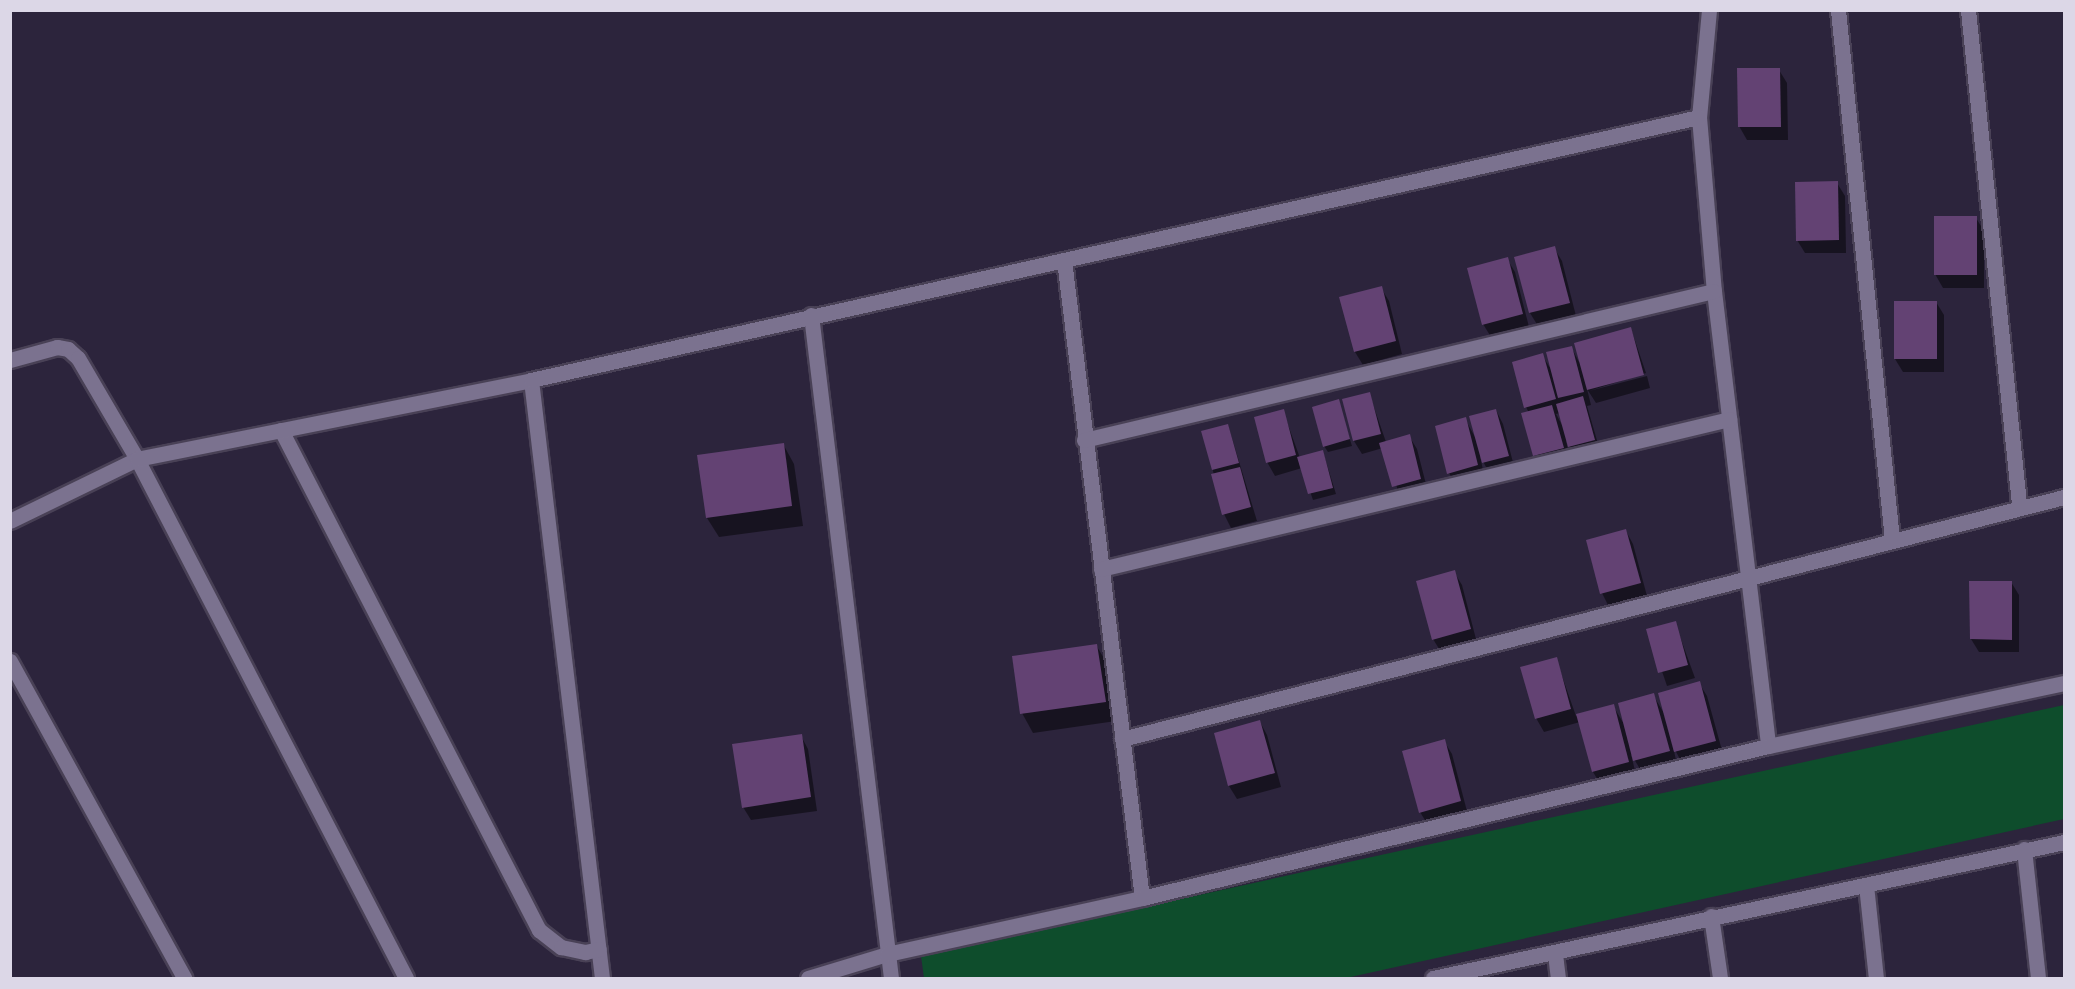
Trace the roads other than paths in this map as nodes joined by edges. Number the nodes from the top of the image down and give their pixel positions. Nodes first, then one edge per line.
1 (1709, 10) edge
2 (1838, 10) edge
3 (1968, 10) edge
4 (1699, 117) junction
5 (1064, 260) junction
6 (1714, 291) junction
7 (811, 315) junction
8 (10, 360) edge
9 (531, 380) junction
10 (1729, 419) junction
11 (281, 430) junction
12 (1084, 440) junction
13 (137, 459) junction
14 (2064, 497) edge
15 (2019, 506) junction
16 (10, 521) edge
17 (1892, 540) junction
18 (1101, 569) junction
19 (1747, 577) junction
20 (10, 660) edge
21 (2064, 683) edge
22 (1122, 739) junction
23 (1768, 746) junction
24 (2064, 842) edge
25 (2024, 849) junction
26 (1866, 885) junction
27 (1142, 898) junction
28 (1711, 916) junction
29 (599, 949) junction
30 (887, 954) junction
31 (1555, 954) junction
32 (184, 978) edge
33 (406, 978) edge
34 (602, 978) edge
35 (808, 978) edge
36 (891, 978) edge
37 (1433, 978) edge
38 (1558, 978) edge
39 (1720, 978) edge
40 (1876, 978) edge
41 (2038, 978) edge

1 - 4 street
2 - 17 street
3 - 15 street
4 - 5 street
4 - 6 street
5 - 7 street
5 - 12 street
6 - 10 street
6 - 12 street
7 - 9 street
7 - 30 street
8 - 13 street
9 - 11 street
9 - 29 street
10 - 18 street
10 - 19 street
11 - 13 street
11 - 29 street
12 - 18 street
13 - 16 street
13 - 33 street
14 - 15 street
15 - 17 street
17 - 19 street
18 - 22 street
19 - 22 street
19 - 23 street
20 - 32 street
21 - 23 street
22 - 27 street
23 - 27 street
24 - 25 street
25 - 26 street
25 - 41 street
26 - 28 street
26 - 40 street
27 - 30 street
28 - 31 street
28 - 39 street
29 - 34 street
30 - 35 street
30 - 36 street
31 - 37 street
31 - 38 street

